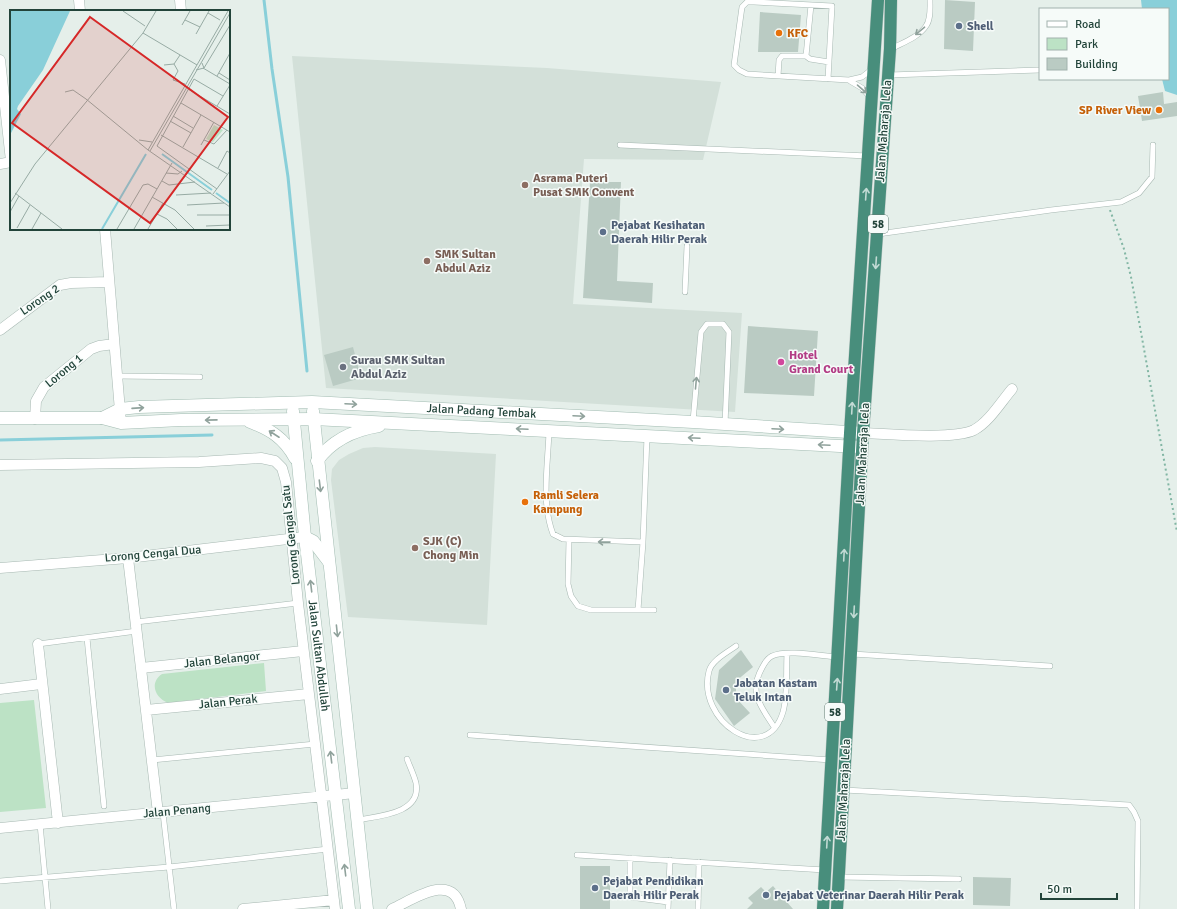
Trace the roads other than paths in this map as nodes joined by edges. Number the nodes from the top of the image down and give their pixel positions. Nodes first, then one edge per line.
1 (79, 0) edge
2 (180, 0) edge
3 (878, 0) edge
4 (891, 0) edge
5 (930, 0) edge
6 (811, 5) junction
7 (80, 10) edge
8 (181, 10) edge
9 (890, 49) junction
10 (806, 56) junction
11 (0, 60) edge
12 (829, 62) junction
13 (874, 67) junction
14 (1039, 70) edge
15 (888, 75) junction
16 (778, 76) junction
17 (828, 79) junction
18 (849, 80) junction
19 (1, 81) edge
20 (873, 100) junction
21 (1153, 145) dead end
22 (620, 146) dead end
23 (10, 154) edge
24 (869, 156) junction
25 (10, 162) edge
26 (0, 164) edge
27 (105, 230) edge
28 (878, 234) junction
29 (623, 239) dead end
30 (665, 241) dead end
31 (687, 246) dead end
32 (109, 282) junction
33 (685, 292) dead end
34 (0, 330) edge
35 (114, 344) junction
36 (117, 376) junction
37 (200, 377) dead end
38 (1012, 389) dead end
39 (292, 402) junction
40 (312, 402) junction
41 (120, 409) junction
42 (0, 418) edge
43 (102, 418) junction
44 (36, 419) junction
45 (294, 419) junction
46 (313, 419) junction
47 (241, 420) junction
48 (402, 422) junction
49 (693, 422) junction
50 (121, 423) junction
51 (725, 425) junction
52 (549, 430) junction
53 (850, 433) junction
54 (863, 433) junction
55 (647, 436) junction
56 (850, 447) junction
57 (863, 447) junction
58 (297, 461) junction
59 (317, 461) junction
60 (0, 465) edge
61 (305, 537) junction
62 (290, 539) junction
63 (569, 540) junction
64 (643, 542) junction
65 (128, 558) junction
66 (329, 563) junction
67 (0, 568) edge
68 (298, 603) junction
69 (638, 610) junction
70 (654, 610) dead end
71 (136, 626) junction
72 (87, 638) junction
73 (38, 644) joint
74 (736, 646) dead end
75 (303, 651) junction
76 (787, 654) junction
77 (852, 654) junction
78 (838, 657) junction
79 (1050, 666) dead end
80 (141, 668) junction
81 (41, 684) junction
82 (0, 689) edge
83 (309, 694) junction
84 (146, 710) junction
85 (774, 727) junction
86 (470, 735) dead end
87 (316, 744) junction
88 (407, 759) dead end
89 (152, 760) junction
90 (832, 760) junction
91 (844, 790) junction
92 (355, 793) junction
93 (336, 796) junction
94 (322, 797) junction
95 (104, 806) dead end
96 (161, 813) junction
97 (358, 820) junction
98 (58, 822) junction
99 (40, 824) junction
100 (0, 828) edge
101 (328, 848) junction
102 (577, 855) dead end
103 (630, 858) junction
104 (670, 860) junction
105 (699, 862) junction
106 (169, 866) junction
107 (826, 870) junction
108 (45, 877) junction
109 (839, 877) junction
110 (959, 879) dead end
111 (0, 881) edge
112 (668, 902) junction
113 (335, 904) edge
114 (48, 909) edge
115 (174, 909) edge
116 (243, 909) edge
117 (349, 909) edge
118 (367, 909) edge
119 (392, 909) edge
120 (461, 909) edge
121 (668, 909) edge
122 (698, 909) edge
123 (824, 909) edge
124 (837, 909) edge
125 (1137, 909) edge

1 - 7 street
2 - 8 street
3 - 13 highway, Jalan Maharaja Lela / 58
4 - 9 highway, Jalan Maharaja Lela / 58
5 -> 9 lane
6 - 10 lane
6 - 12 lane
6 - 16 lane
9 - 15 highway, Jalan Maharaja Lela / 58
10 - 12 lane
10 - 16 lane
11 - 19 street
12 - 17 lane
13 - 18 lane
13 - 20 highway, Jalan Maharaja Lela / 58
14 - 15 lane
15 - 28 highway, Jalan Maharaja Lela / 58
16 - 17 lane
17 - 18 lane
18 -> 20 lane
19 - 23 street
20 - 24 highway, Jalan Maharaja Lela / 58
21 - 28 lane
22 - 24 lane
53 -> 24 highway, Jalan Maharaja Lela / 58
25 - 26 street
27 - 32 street
28 -> 54 highway, Jalan Maharaja Lela / 58
29 - 30 lane
31 - 33 lane
32 - 34 street, Lorong 2
32 - 35 street
35 - 36 street
35 - 44 street, Lorong 1
36 - 37 lane
36 - 41 street
38 - 54 street
39 - 40 main road, Jalan Padang Tembak
41 -> 39 main road, Jalan Padang Tembak
39 - 45 main road, Jalan Sultan Abdullah
40 - 46 main road, Jalan Sultan Abdullah
40 -> 49 main road, Jalan Padang Tembak
41 - 43 main road, Jalan Padang Tembak
41 - 50 street
42 - 44 main road, Jalan Padang Tembak
43 - 44 main road, Jalan Padang Tembak
43 - 50 main road, Jalan Padang Tembak
45 - 46 main road, Jalan Padang Tembak
45 - 47 main road, Jalan Padang Tembak
45 - 58 main road, Jalan Sultan Abdullah
46 - 48 main road, Jalan Padang Tembak
46 - 59 main road, Jalan Sultan Abdullah
47 -> 50 main road, Jalan Padang Tembak
58 -> 47 main road
52 -> 48 main road, Jalan Padang Tembak
48 - 59 main road
49 - 51 main road, Jalan Padang Tembak
49 -> 51 lane
51 -> 53 main road, Jalan Padang Tembak
52 - 55 main road, Jalan Padang Tembak
52 - 63 lane
53 - 54 main road, Jalan Padang Tembak
53 - 56 highway, Jalan Maharaja Lela / 58
54 - 57 highway, Jalan Maharaja Lela / 58
56 -> 55 main road, Jalan Padang Tembak
55 - 64 lane
56 - 57 main road, Jalan Padang Tembak
78 -> 56 highway, Jalan Maharaja Lela / 58
57 -> 77 highway, Jalan Maharaja Lela / 58
58 - 61 main road, Jalan Sultan Abdullah
59 -> 66 main road, Jalan Sultan Abdullah
60 - 62 street, Lorong Gengal Satu
61 - 62 street, Lorong Cengal Dua
61 - 66 main road
93 -> 61 main road, Jalan Sultan Abdullah
62 - 65 street, Lorong Cengal Dua
62 - 68 street, Lorong Gengal Satu
64 -> 63 lane
63 - 69 lane
64 - 69 lane
65 - 67 street, Lorong Cengal Dua
65 - 71 street
66 -> 92 main road, Jalan Sultan Abdullah
68 - 71 lane
68 - 75 street, Lorong Gengal Satu
69 - 70 lane
71 - 72 lane
71 - 80 street
72 - 73 lane
72 - 95 lane
73 - 81 street
74 - 85 lane
75 - 80 street, Jalan Belangor
75 - 83 street, Lorong Gengal Satu
76 - 78 lane
76 - 85 lane
76 - 85 lane
77 - 79 lane
77 - 91 highway, Jalan Maharaja Lela / 58
90 -> 78 highway, Jalan Maharaja Lela / 58
80 - 84 street
81 - 82 street
81 - 98 street
83 - 84 street, Jalan Perak
83 - 87 street, Lorong Gengal Satu
84 - 89 street
86 - 90 lane
87 - 89 lane
87 - 94 street, Lorong Gengal Satu
88 - 97 lane
89 - 96 street
107 -> 90 highway, Jalan Maharaja Lela / 58
91 - 109 highway, Jalan Maharaja Lela / 58
91 - 125 lane
92 - 93 street, Jalan Penang
92 - 97 main road, Jalan Sultan Abdullah
93 - 94 street, Jalan Penang
117 -> 93 main road, Jalan Sultan Abdullah
94 - 96 street, Jalan Penang
94 - 101 street, Lorong Gengal Satu
96 - 98 street, Jalan Penang
96 - 106 lane
97 - 118 main road, Jalan Sultan Abdullah
98 - 99 street, Jalan Penang
99 - 100 street, Jalan Penang
99 - 108 lane
101 - 106 lane
101 - 113 street, Lorong Gengal Satu
102 - 103 lane
103 - 104 lane
103 - 112 lane
104 - 105 lane
104 - 112 lane
105 - 107 lane
105 - 122 lane
106 - 108 lane
106 - 115 lane
107 - 123 highway, Jalan Maharaja Lela / 58
108 - 111 lane
108 - 114 lane
109 - 110 lane
109 - 124 highway, Jalan Maharaja Lela / 58
112 - 121 lane
113 - 116 street
119 - 120 street

